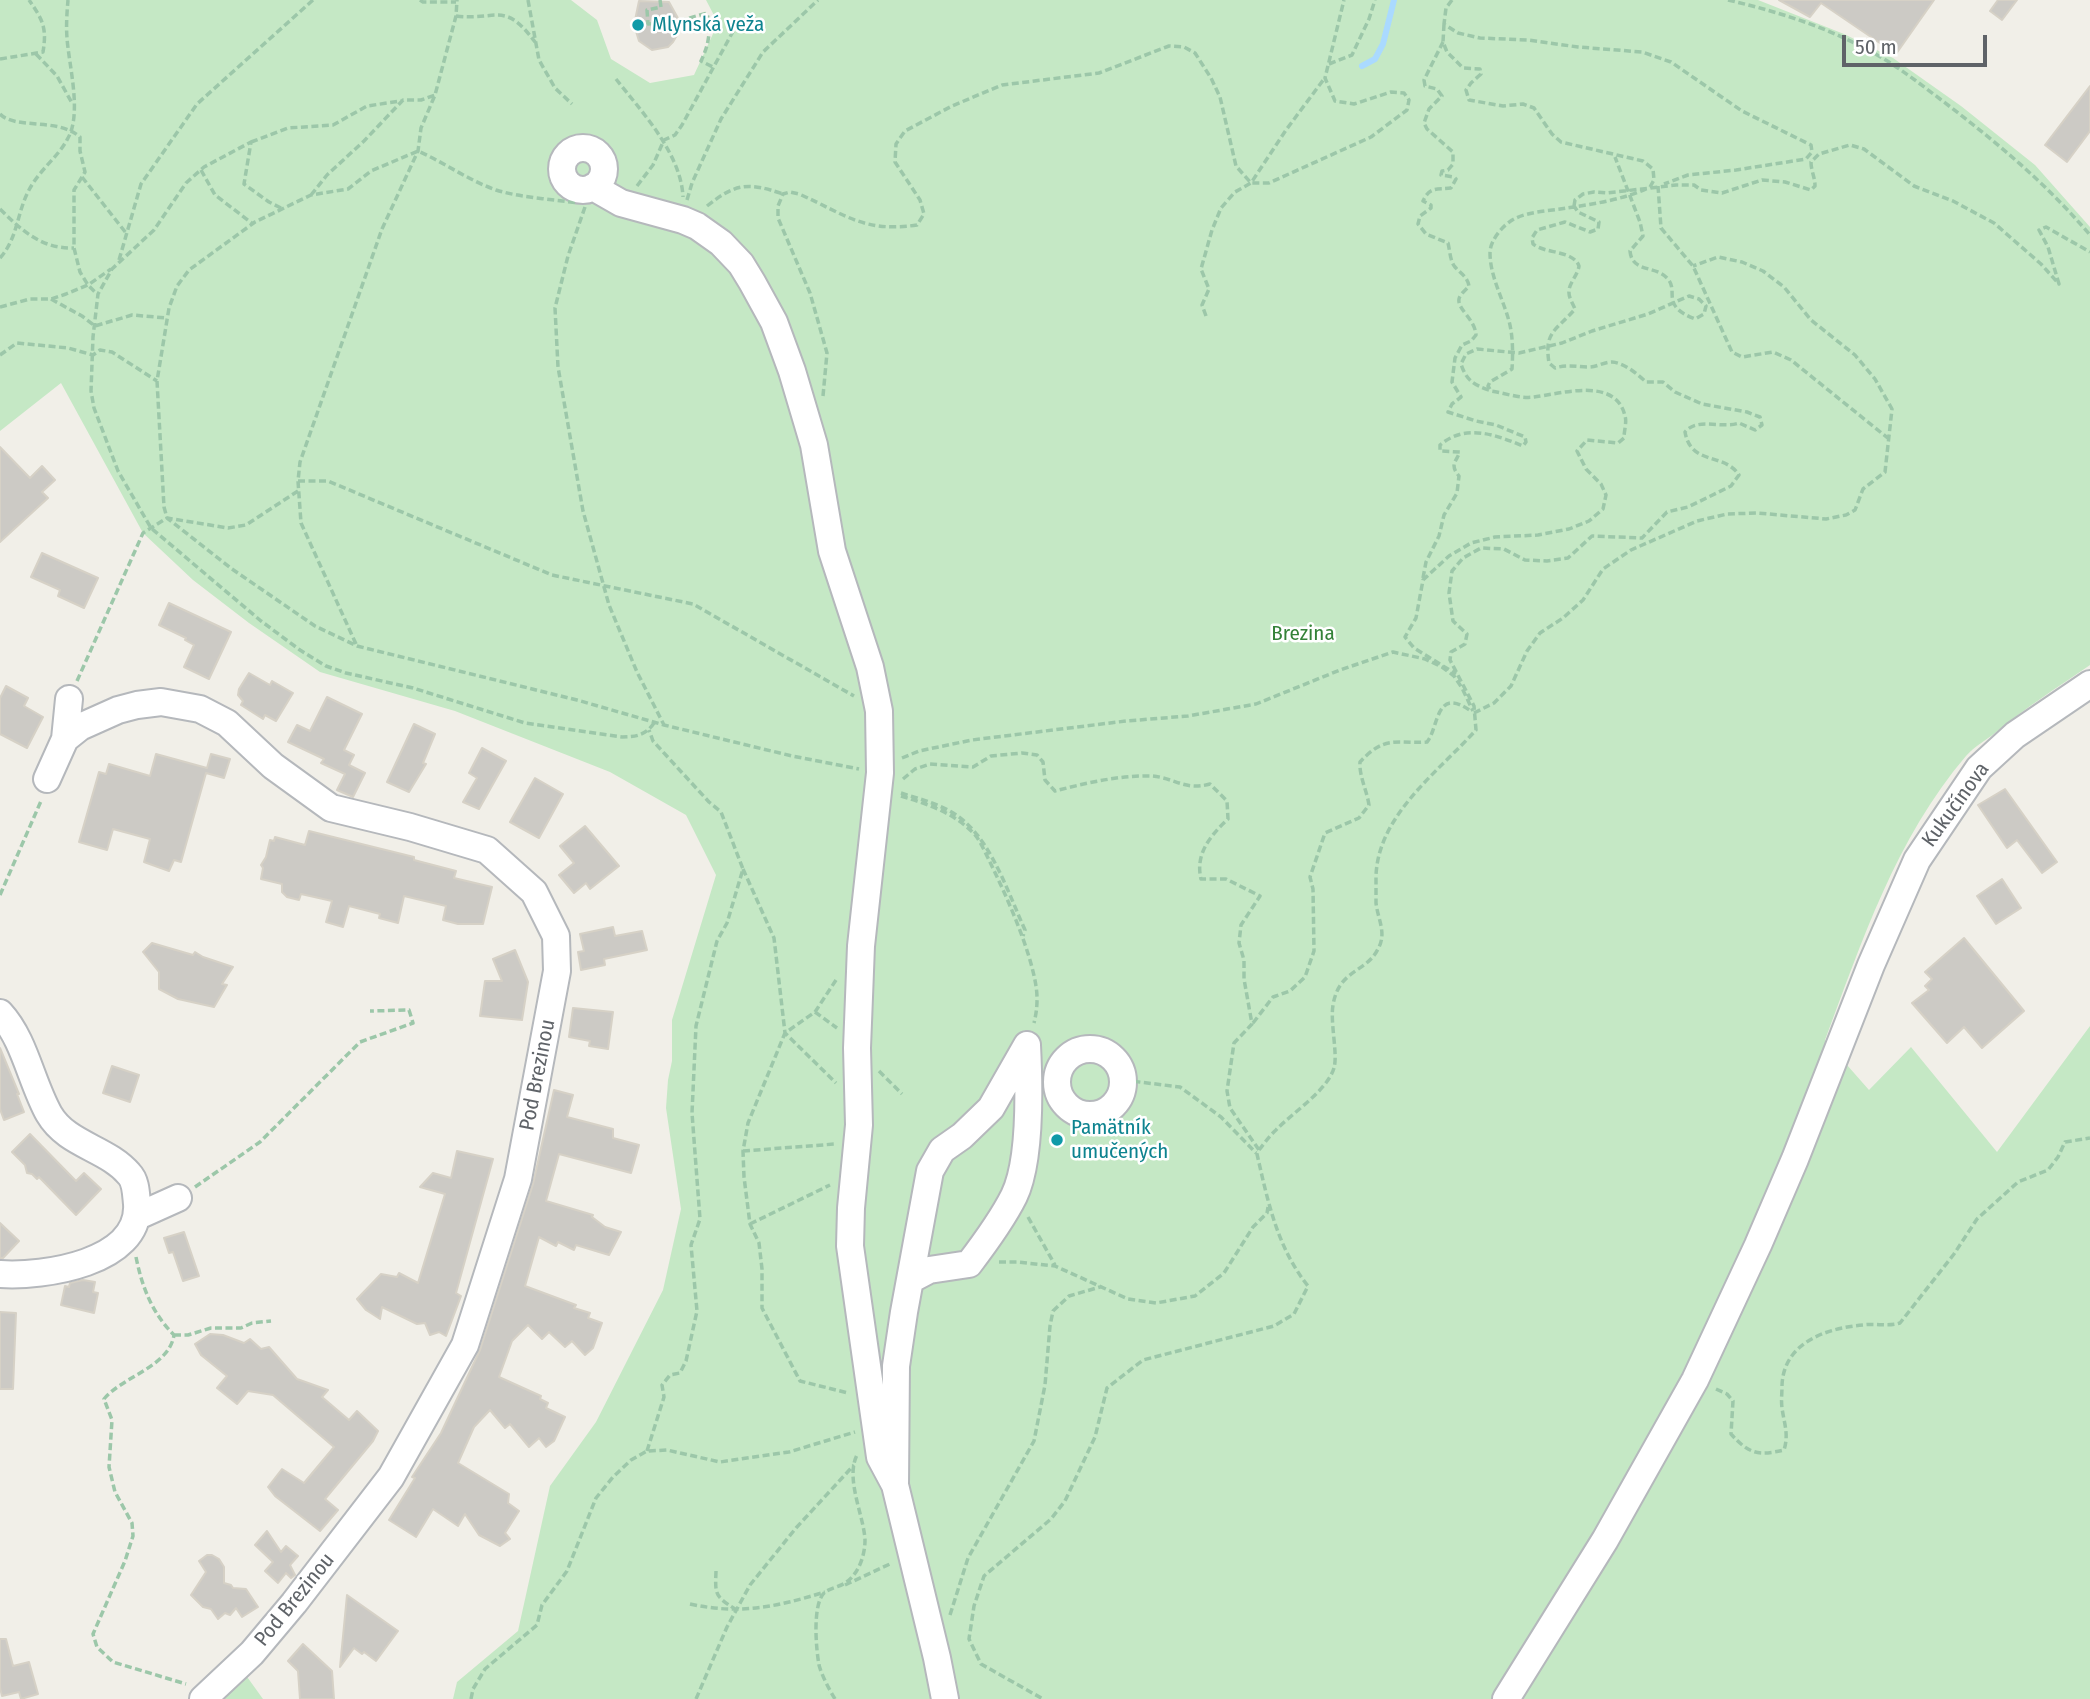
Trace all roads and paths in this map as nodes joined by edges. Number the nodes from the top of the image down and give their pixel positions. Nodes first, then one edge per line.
1 (29, 0) edge
2 (68, 0) edge
3 (313, 0) edge
4 (420, 0) edge
5 (528, 0) edge
6 (660, 0) edge
7 (818, 0) edge
8 (1344, 0) edge
9 (1375, 0) edge
10 (1452, 0) edge
11 (1728, 0) edge
12 (456, 1) edge
13 (456, 16) junction
14 (679, 21) dead end
15 (671, 22) dead end
16 (1444, 23) junction
17 (736, 26) dead end
18 (1443, 42) junction
19 (536, 43) junction
20 (36, 54) junction
21 (0, 59) edge
22 (1329, 64) junction
23 (713, 67) junction
24 (1325, 78) junction
25 (616, 79) dead end
26 (435, 94) junction
27 (403, 100) junction
28 (572, 104) dead end
29 (74, 107) junction
30 (1, 116) edge
31 (0, 123) edge
32 (71, 130) junction
33 (664, 140) junction
34 (251, 142) junction
35 (418, 151) junction
36 (1614, 156) junction
37 (201, 170) junction
38 (82, 177) junction
39 (1251, 183) junction
40 (1658, 186) junction
41 (1650, 187) junction
42 (1629, 192) junction
43 (783, 194) junction
44 (311, 195) junction
45 (590, 195) junction
46 (621, 204) junction
47 (1574, 206) junction
48 (281, 208) junction
49 (0, 209) edge
50 (690, 223) junction
51 (253, 224) junction
52 (18, 226) junction
53 (126, 234) junction
54 (2090, 235) edge
55 (74, 248) junction
56 (2090, 251) edge
57 (0, 257) edge
58 (118, 262) junction
59 (1693, 266) junction
60 (111, 269) dead end
61 (88, 285) junction
62 (98, 294) junction
63 (51, 299) junction
64 (1673, 303) junction
65 (0, 307) edge
66 (1206, 316) dead end
67 (167, 318) junction
68 (95, 326) junction
69 (1548, 346) junction
70 (1513, 353) junction
71 (0, 355) edge
72 (93, 355) junction
73 (157, 381) junction
74 (1491, 391) junction
75 (821, 405) dead end
76 (1889, 439) junction
77 (298, 481) junction
78 (298, 491) junction
79 (167, 518) junction
80 (151, 528) junction
81 (1423, 580) junction
82 (603, 586) junction
83 (357, 646) junction
84 (1458, 675) junction
85 (2090, 684) edge
86 (69, 699) joint
87 (879, 710) junction
88 (1474, 713) junction
89 (654, 723) junction
90 (664, 725) junction
91 (649, 730) junction
92 (65, 739) junction
93 (46, 784) joint
94 (884, 786) junction
95 (743, 869) junction
96 (0, 895) edge
97 (1022, 938) junction
98 (860, 967) junction
99 (370, 1011) dead end
100 (0, 1013) edge
101 (1252, 1024) junction
102 (785, 1033) junction
103 (1027, 1045) junction
104 (1123, 1080) junction
105 (1058, 1091) junction
106 (858, 1103) junction
107 (1026, 1116) junction
108 (2090, 1138) edge
109 (856, 1150) junction
110 (743, 1151) junction
111 (1258, 1152) junction
112 (1014, 1194) junction
113 (178, 1198) joint
114 (1269, 1206) junction
115 (138, 1216) junction
116 (750, 1224) junction
117 (969, 1264) junction
118 (1055, 1266) junction
119 (0, 1274) edge
120 (910, 1280) junction
121 (141, 1281) dead end
122 (1100, 1287) junction
123 (271, 1321) dead end
124 (174, 1335) junction
125 (1720, 1391) dead end
126 (875, 1421) junction
127 (647, 1451) junction
128 (895, 1485) junction
129 (911, 1554) junction
130 (716, 1571) dead end
131 (825, 1592) junction
132 (690, 1604) dead end
133 (737, 1610) junction
134 (949, 1620) dead end
135 (204, 1698) edge
136 (471, 1699) edge
137 (696, 1699) edge
138 (835, 1699) edge
139 (945, 1699) edge
140 (1044, 1699) edge
141 (1506, 1699) edge

1 - 20 path
2 - 29 path
3 - 53 path
4 - 12 path
5 - 19 path
6 - 15 path
7 - 50 path
8 - 22 path
9 - 22 path
10 - 16 path
11 - 54 path
12 - 13 path
13 - 19 path
13 - 26 path
14 - 23 path
16 - 18 path
16 - 40 path
17 - 23 path
18 - 36 path
18 - 81 path
19 - 28 path
20 - 21 path
20 - 29 path
22 - 24 path
23 - 33 path
24 - 39 path
24 - 39 path
25 - 33 path
26 - 27 path
26 - 35 path
27 - 34 path
27 - 44 path
29 - 32 path
30 - 31 path
30 - 32 path
32 - 38 path
32 - 52 path
33 - 46 path
33 - 50 path
34 - 37 path
34 - 48 path
35 - 44 path
35 - 45 path
35 - 77 path
36 - 41 path
36 - 42 path
37 - 51 path
37 - 58 path
38 - 53 path
38 - 55 path
39 - 43 path
39 - 66 path
40 - 41 path
40 - 56 path
40 - 59 path
41 - 42 path
42 - 47 path
42 - 47 path
42 - 64 path
43 - 50 path
43 - 75 path
44 - 48 path
45 - 46 street
45 - 82 path
46 - 50 street
47 - 69 path
47 - 70 path
48 - 51 path
49 - 52 path
50 - 87 street
51 - 67 path
52 - 55 path
52 - 57 path
53 - 58 path
55 - 61 path
58 - 62 path
59 - 76 path
59 - 76 path
60 - 61 path
61 - 62 path
61 - 63 path
62 - 68 path
63 - 65 path
63 - 68 path
64 - 64 path
64 - 69 path
67 - 68 path
67 - 73 path
68 - 72 path
69 - 70 path
69 - 84 path
70 - 74 path
70 - 74 path
71 - 72 path
72 - 73 path
72 - 80 path
73 - 79 path
74 - 81 path
76 - 88 path
77 - 78 path
77 - 82 path
78 - 79 path
78 - 83 path
79 - 80 path
79 - 83 path
80 - 86 path
80 - 91 path
81 - 84 path
82 - 87 path
82 - 90 path
83 - 89 path
84 - 88 path
85 - 141 street, Kukučínova
86 - 92 street
87 - 94 street
88 - 94 path
88 - 101 path
88 - 111 path
89 - 90 path
89 - 91 path
90 - 94 path
91 - 95 path
92 - 93 street
92 - 135 street, Pod Brezinou
93 - 96 path
94 - 97 path
94 - 97 path
94 - 98 street
94 - 101 path
95 - 102 path
95 - 127 path
97 - 103 path
98 - 102 path
98 - 106 street
99 - 113 path
100 - 115 street
101 - 111 path
102 - 106 path
102 - 110 path
103 - 107 street
103 - 120 street
104 - 105 street
104 - 105 street
104 - 111 path
105 - 107 street
106 - 109 street
107 - 112 street
108 - 125 path
109 - 110 path
109 - 116 path
109 - 126 street
110 - 116 path
111 - 114 path
112 - 117 street
112 - 118 path
113 - 115 street
114 - 122 path
114 - 140 path
115 - 119 street
116 - 126 path
117 - 118 path
117 - 120 street
118 - 122 path
120 - 128 street
121 - 124 path
122 - 134 path
123 - 124 path
124 - 135 path
126 - 127 path
126 - 128 street
127 - 136 path
128 - 129 street
129 - 131 path
129 - 139 street
130 - 133 path
131 - 133 path
131 - 133 path
131 - 138 path
132 - 133 path
133 - 137 path

